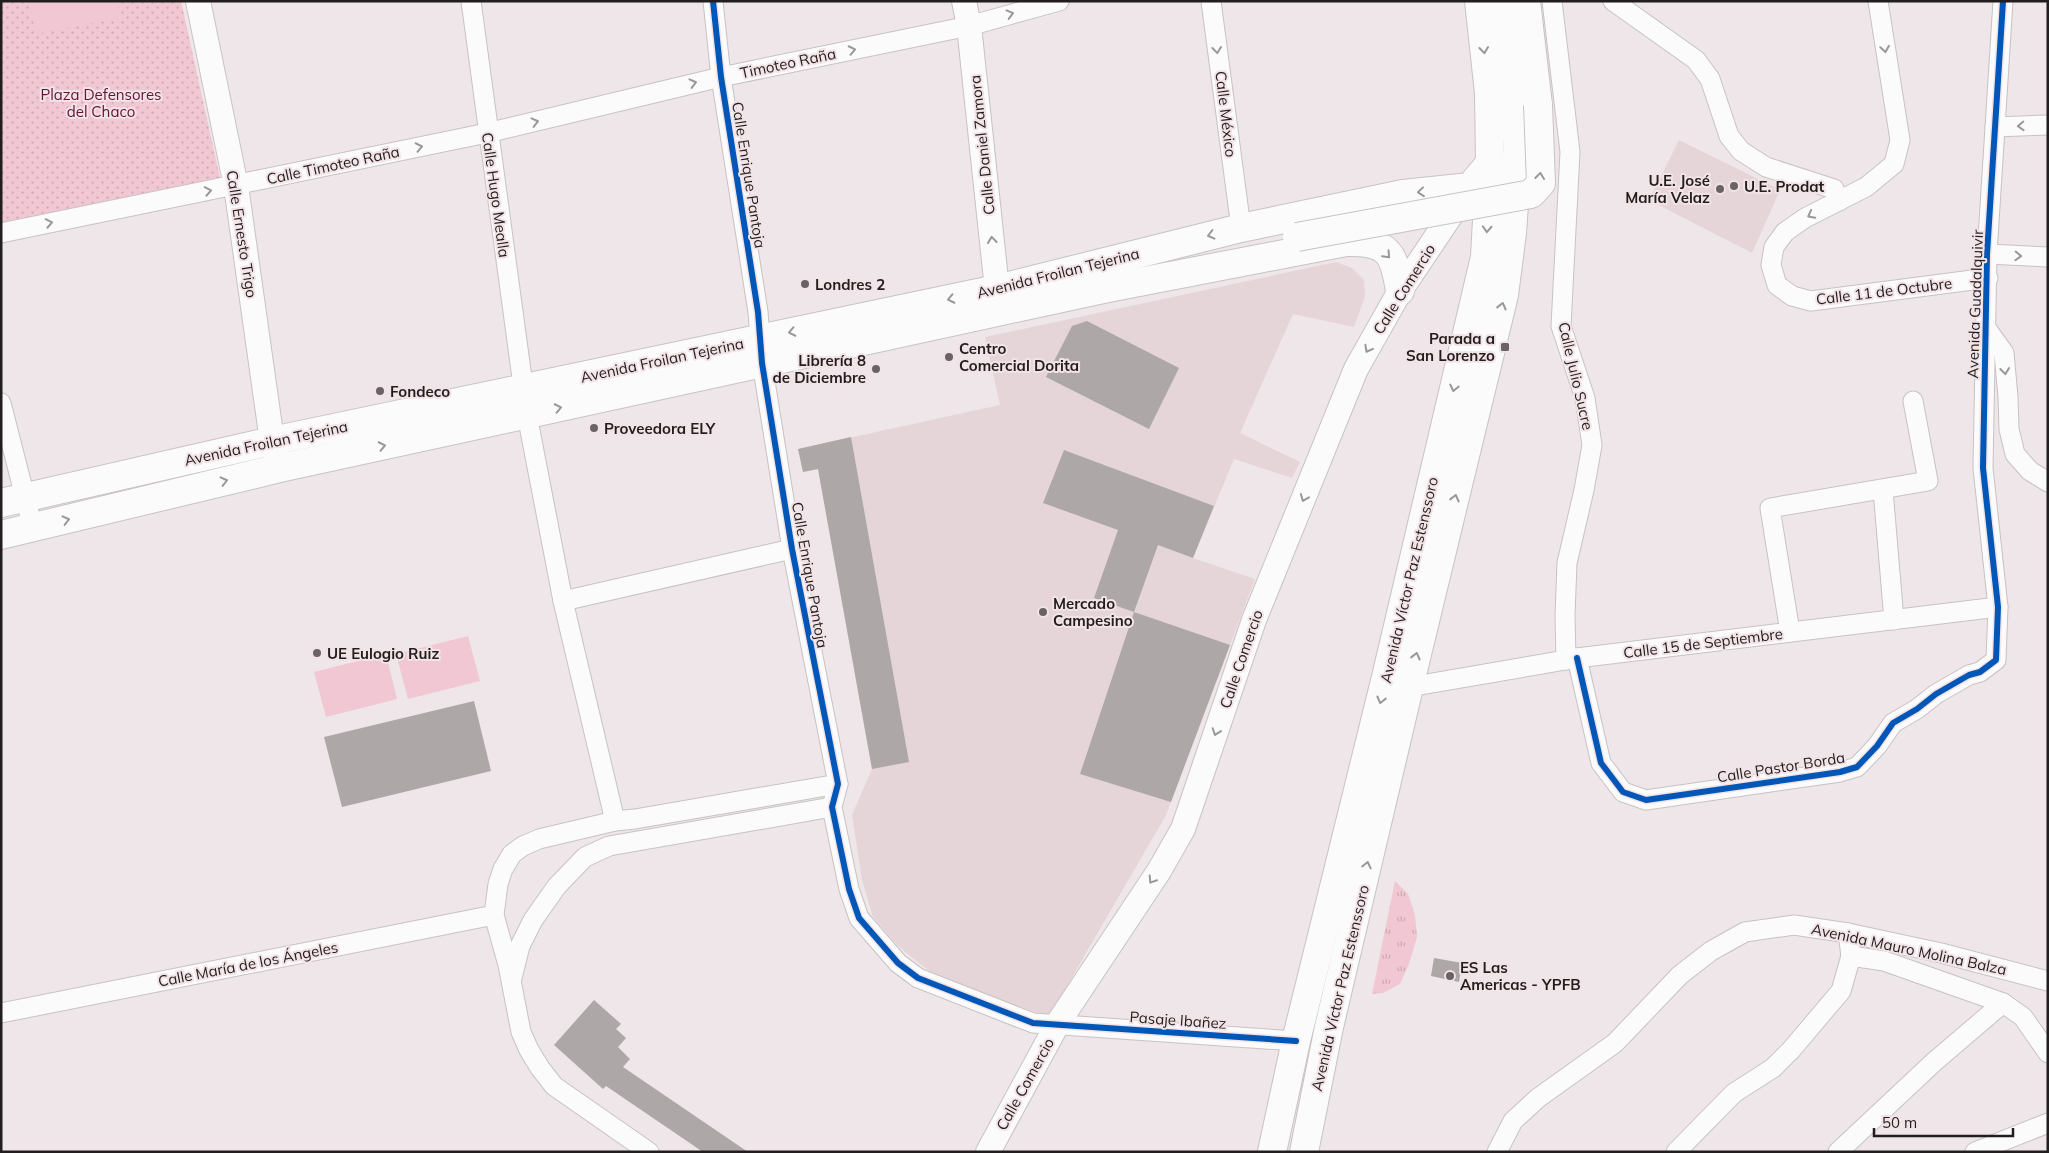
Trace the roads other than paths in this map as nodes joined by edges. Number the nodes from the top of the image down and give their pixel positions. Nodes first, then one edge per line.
1 (198, 1) edge
2 (471, 1) edge
3 (712, 1) edge
4 (964, 1) edge
5 (1060, 1) edge
6 (1211, 1) edge
7 (1479, 1) edge
8 (1505, 1) edge
9 (1526, 1) edge
10 (1552, 1) edge
11 (1613, 1) edge
12 (1878, 1) edge
13 (2003, 1) edge
14 (969, 26) junction
15 (721, 77) junction
16 (2048, 125) edge
17 (1995, 126) junction
18 (488, 133) junction
19 (1490, 163) junction
20 (236, 186) junction
21 (1470, 187) junction
22 (1839, 201) junction
23 (1241, 228) junction
24 (1, 233) edge
25 (1987, 254) junction
26 (2048, 257) edge
27 (1988, 278) junction
28 (997, 289) junction
29 (1103, 289) junction
30 (1400, 291) junction
31 (1986, 328) junction
32 (761, 351) junction
33 (1913, 401) dead end
34 (525, 402) junction
35 (1, 403) edge
36 (272, 441) junction
37 (280, 468) junction
38 (2048, 482) edge
39 (1883, 490) junction
40 (13, 500) edge
41 (33, 528) junction
42 (1, 535) edge
43 (792, 549) junction
44 (563, 601) junction
45 (1998, 607) junction
46 (1894, 620) junction
47 (1790, 632) junction
48 (1572, 659) junction
49 (1408, 687) junction
50 (838, 784) junction
51 (832, 807) junction
52 (615, 821) junction
53 (494, 915) junction
54 (1848, 933) junction
55 (1851, 956) junction
56 (512, 980) junction
57 (2048, 981) edge
58 (2003, 1003) junction
59 (1, 1013) edge
60 (1058, 1023) junction
61 (1296, 1041) junction
62 (2048, 1053) edge
63 (2048, 1123) edge
64 (649, 1152) edge
65 (988, 1152) edge
66 (1272, 1152) edge
67 (1304, 1152) edge
68 (1497, 1152) edge
69 (1676, 1152) edge
70 (1838, 1152) edge
71 (1975, 1152) edge

1 - 20 street, Calle Ernesto Trigo
2 - 18 street, Calle Hugo Mealla
3 - 15 street, Calle Enrique Pantoja
4 - 14 street, Calle Daniel Zamora
14 -> 5 street, Timoteo Raña
6 -> 23 street, Calle México
7 -> 19 main road, Avenida Víctor Paz Estenssoro
49 -> 8 main road, Avenida Víctor Paz Estenssoro
29 -> 9 main road, bridge
10 - 48 street, Calle Julio Sucre
11 - 22 street
12 -> 22 street, Calle 11 de Octubre
13 - 17 street, Avenida Guadalquivir
15 -> 14 street, Timoteo Raña
28 -> 14 street, Calle Daniel Zamora
18 -> 15 street, Timoteo Raña
15 - 32 street, Calle Enrique Pantoja
16 -> 17 street
17 - 25 street, Avenida Guadalquivir
20 -> 18 street, Calle Timoteo Raña
18 - 34 street, Calle Hugo Mealla
19 - 21 main road, Calle Comercio
19 -> 61 main road, Avenida Víctor Paz Estenssoro
24 -> 20 street, Calle Timoteo Raña
20 - 36 street, Calle Ernesto Trigo
21 -> 23 main road, Avenida Froilan Tejerina
21 - 30 street, Calle Comercio
22 -> 27 street, Calle 11 de Octubre
23 -> 28 main road, Avenida Froilan Tejerina
25 -> 26 street
25 - 27 street, Avenida Guadalquivir
27 - 31 street, Avenida Guadalquivir
28 -> 32 main road, Avenida Froilan Tejerina
29 -> 30 main road, Avenida Froilan Tejerina
29 - 32 main road, Avenida Froilan Tejerina
30 -> 60 street, Calle Comercio
31 -> 38 street
31 - 45 street, Avenida Guadalquivir
32 - 34 main road, Avenida Froilan Tejerina
32 - 43 street, Calle Enrique Pantoja
33 - 39 street
34 - 36 main road, Avenida Froilan Tejerina
37 -> 34 main road, Avenida Froilan Tejerina
34 - 44 street, Calle Hugo Mealla
35 - 40 street
36 - 37 street, Calle Ernesto Trigo
36 - 40 main road, Avenida Froilan Tejerina
41 -> 37 main road, Avenida Froilan Tejerina
39 - 46 street
39 - 47 street
40 - 41 street
41 - 42 main road, Avenida Froilan Tejerina
43 - 44 street
43 - 50 street, Calle Enrique Pantoja
44 - 52 street, Calle Hugo Mealla
45 - 46 street, Calle 15 de Septiembre
45 - 48 street, Calle Pastor Borda
46 - 47 street, Calle 15 de Septiembre
47 - 48 street, Calle 15 de Septiembre
48 - 49 street, Calle 15 de Septiembre
67 -> 49 main road, Avenida Víctor Paz Estenssoro
50 - 51 street, Calle Enrique Pantoja
50 - 52 street
51 - 56 street
51 - 60 street, Calle Enrique Pantoja
52 - 53 street
53 - 56 street
53 - 59 street, Calle María de los Ángeles
54 - 55 street
54 - 57 street, Avenida Mauro Molina Balza
54 - 68 street, Avenida Mauro Molina Balza
55 - 58 street
55 - 69 street
56 - 64 street
58 - 62 street
58 - 70 street
60 - 61 street, Pasaje Ibañez
60 - 65 street, Calle Comercio
61 - 66 main road, Avenida Víctor Paz Estenssoro
63 - 71 street

